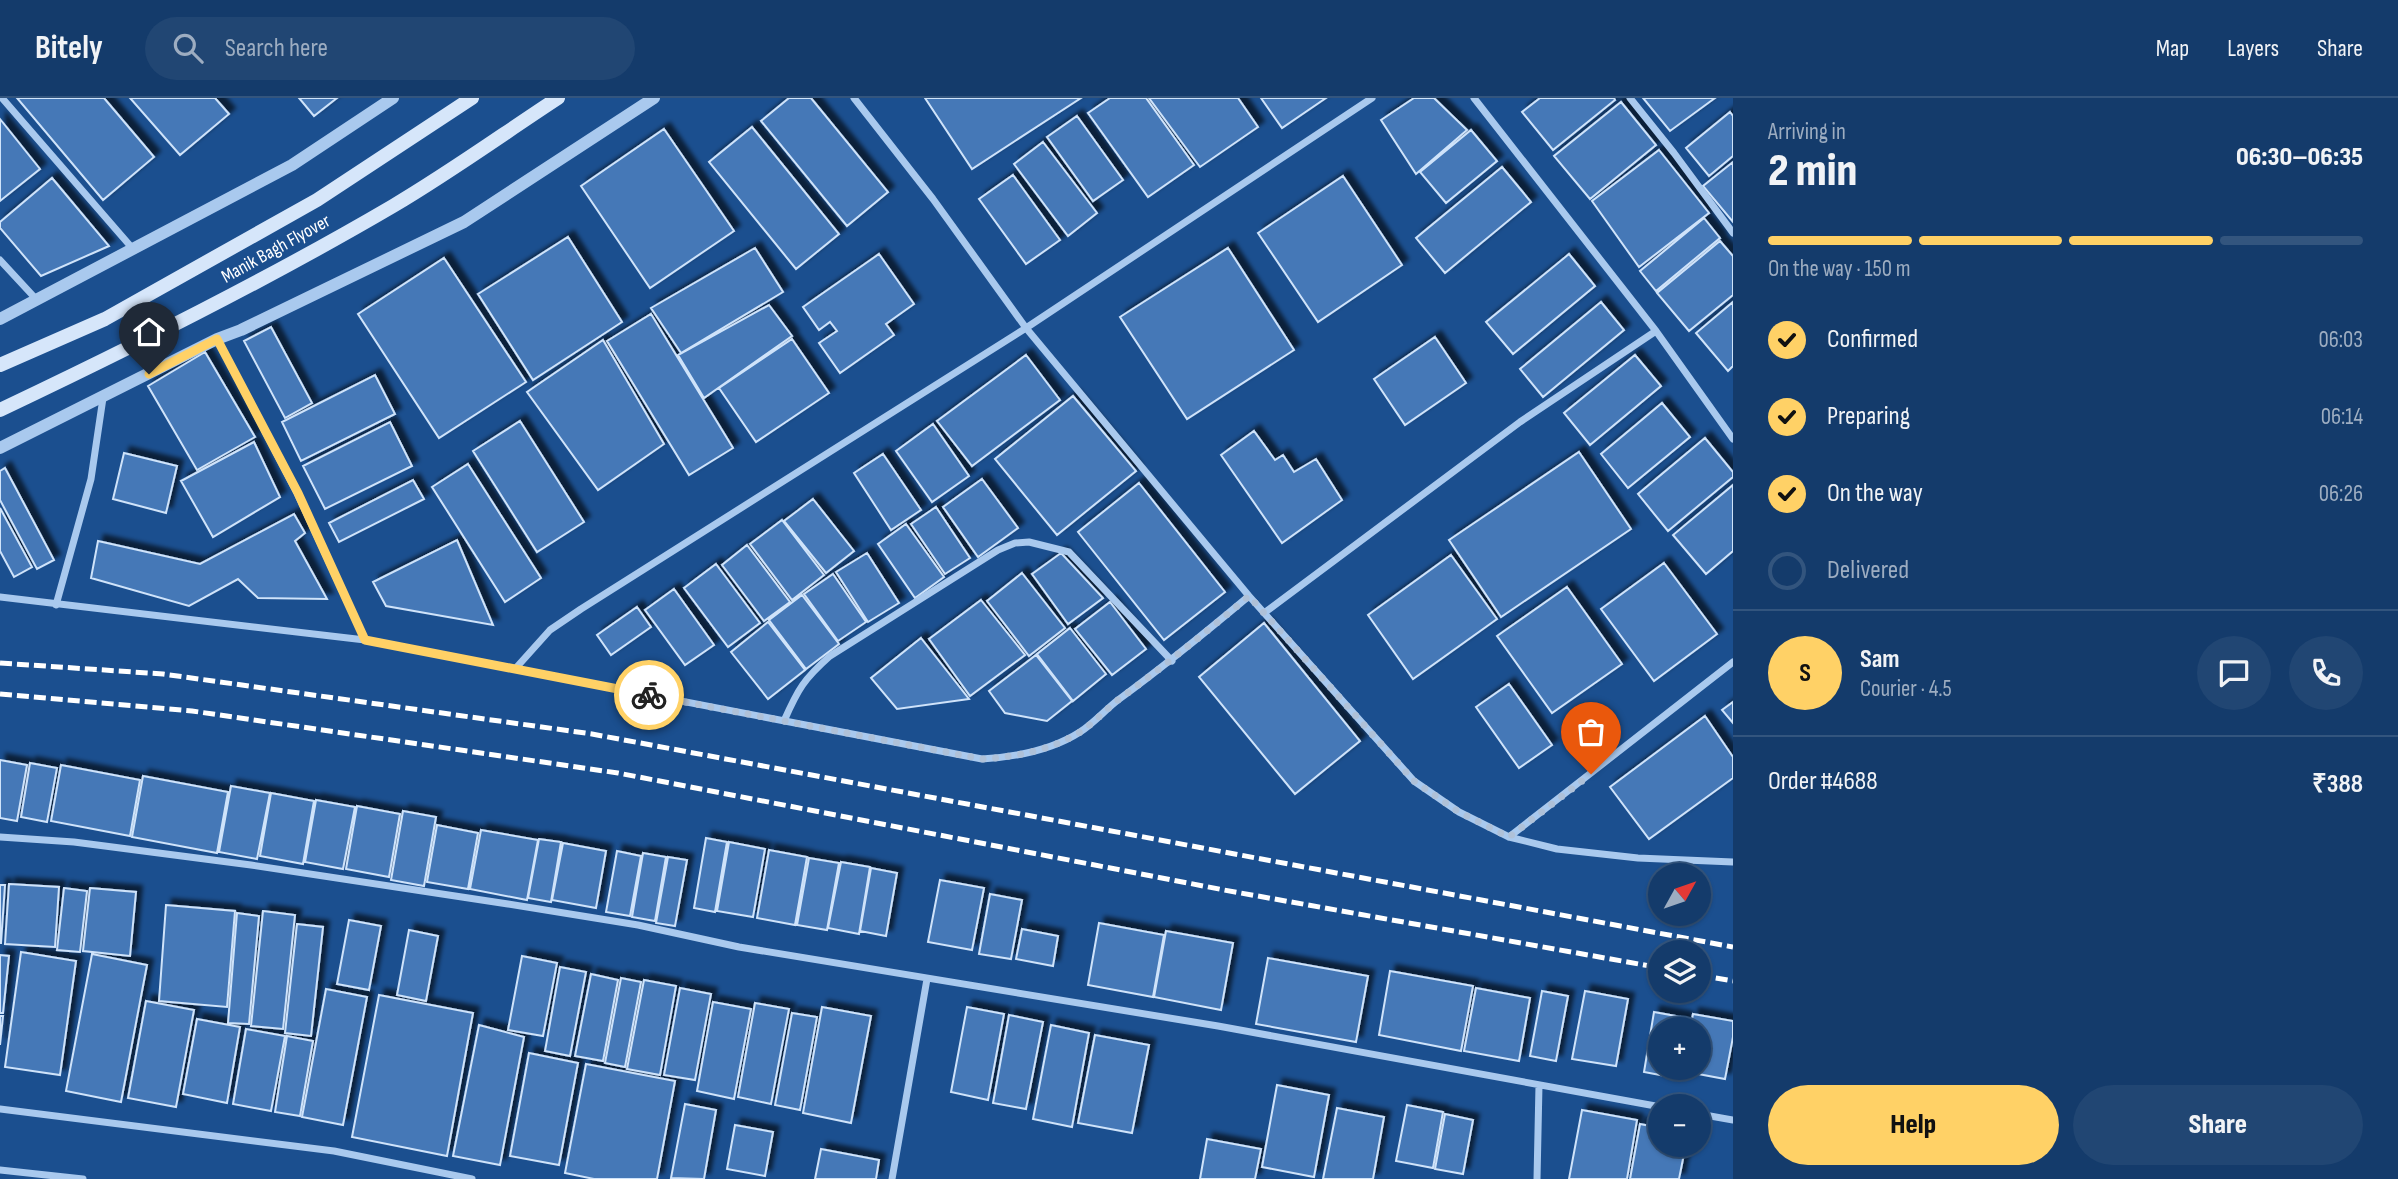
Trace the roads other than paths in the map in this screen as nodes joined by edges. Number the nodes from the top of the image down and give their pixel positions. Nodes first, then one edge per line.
1 (2, 98) edge
2 (393, 98) edge
3 (472, 98) edge
4 (558, 98) edge
5 (654, 98) edge
6 (855, 98) edge
7 (1372, 98) edge
8 (1474, 98) edge
9 (1630, 98) edge
10 (1733, 233) edge
11 (133, 249) junction
12 (0, 260) edge
13 (36, 299) junction
14 (0, 319) edge
15 (1026, 328) junction
16 (1656, 331) junction
17 (217, 339) junction
18 (0, 365) edge
19 (103, 398) junction
20 (0, 410) edge
21 (1733, 439) edge
22 (0, 448) edge
23 (1249, 596) junction
24 (0, 597) edge
25 (56, 605) junction
26 (1264, 613) junction
27 (365, 640) junction
28 (1172, 661) junction
29 (1733, 662) edge
30 (514, 669) junction
31 (784, 720) junction
32 (0, 837) edge
33 (1509, 837) junction
34 (1733, 862) edge
35 (927, 979) junction
36 (1539, 1085) junction
37 (1648, 1105) edge
38 (0, 1109) edge
39 (1711, 1116) edge
40 (1733, 1120) edge
41 (0, 1170) edge
42 (83, 1179) edge
43 (472, 1179) edge
44 (892, 1179) edge
45 (1537, 1179) edge

1 - 11 street
2 - 11 street
3 - 18 main road, Manik Bagh Flyover
4 - 20 main road, Manik Bagh Flyover
5 - 17 street
6 - 15 street
7 - 15 street
8 - 16 street
9 - 10 street
11 - 13 street
12 - 13 street
13 - 14 street
15 - 23 street
15 - 30 street
16 - 21 street
16 - 26 street
17 - 19 street
17 - 27 street
19 - 22 street
19 - 25 street
23 - 26 street
23 - 28 street
24 - 25 street
25 - 27 street
26 - 33 street
27 - 30 street
28 - 31 street
28 - 31 street
29 - 33 street
30 - 31 street
32 - 35 street
33 - 34 street
35 - 36 street
35 - 44 street
36 - 37 street
36 - 45 street
38 - 43 street
39 - 40 street
41 - 42 street

